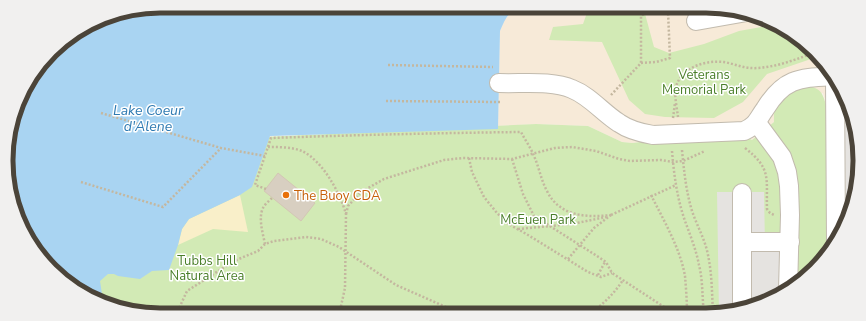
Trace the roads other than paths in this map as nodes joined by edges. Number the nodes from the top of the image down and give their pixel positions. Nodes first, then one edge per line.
1 (730, 15) edge
2 (696, 21) dead end
3 (499, 75) road end
4 (827, 78) edge
5 (834, 89) edge
6 (757, 123) junction
7 (742, 193) dead end
8 (836, 229) edge
9 (742, 242) junction
10 (790, 242) junction
11 (788, 282) edge
12 (742, 303) edge

1 - 2 street
3 - 6 street
4 - 6 street
5 - 8 street
6 - 10 street
7 - 9 street
9 - 10 street
9 - 12 street
10 - 11 street

